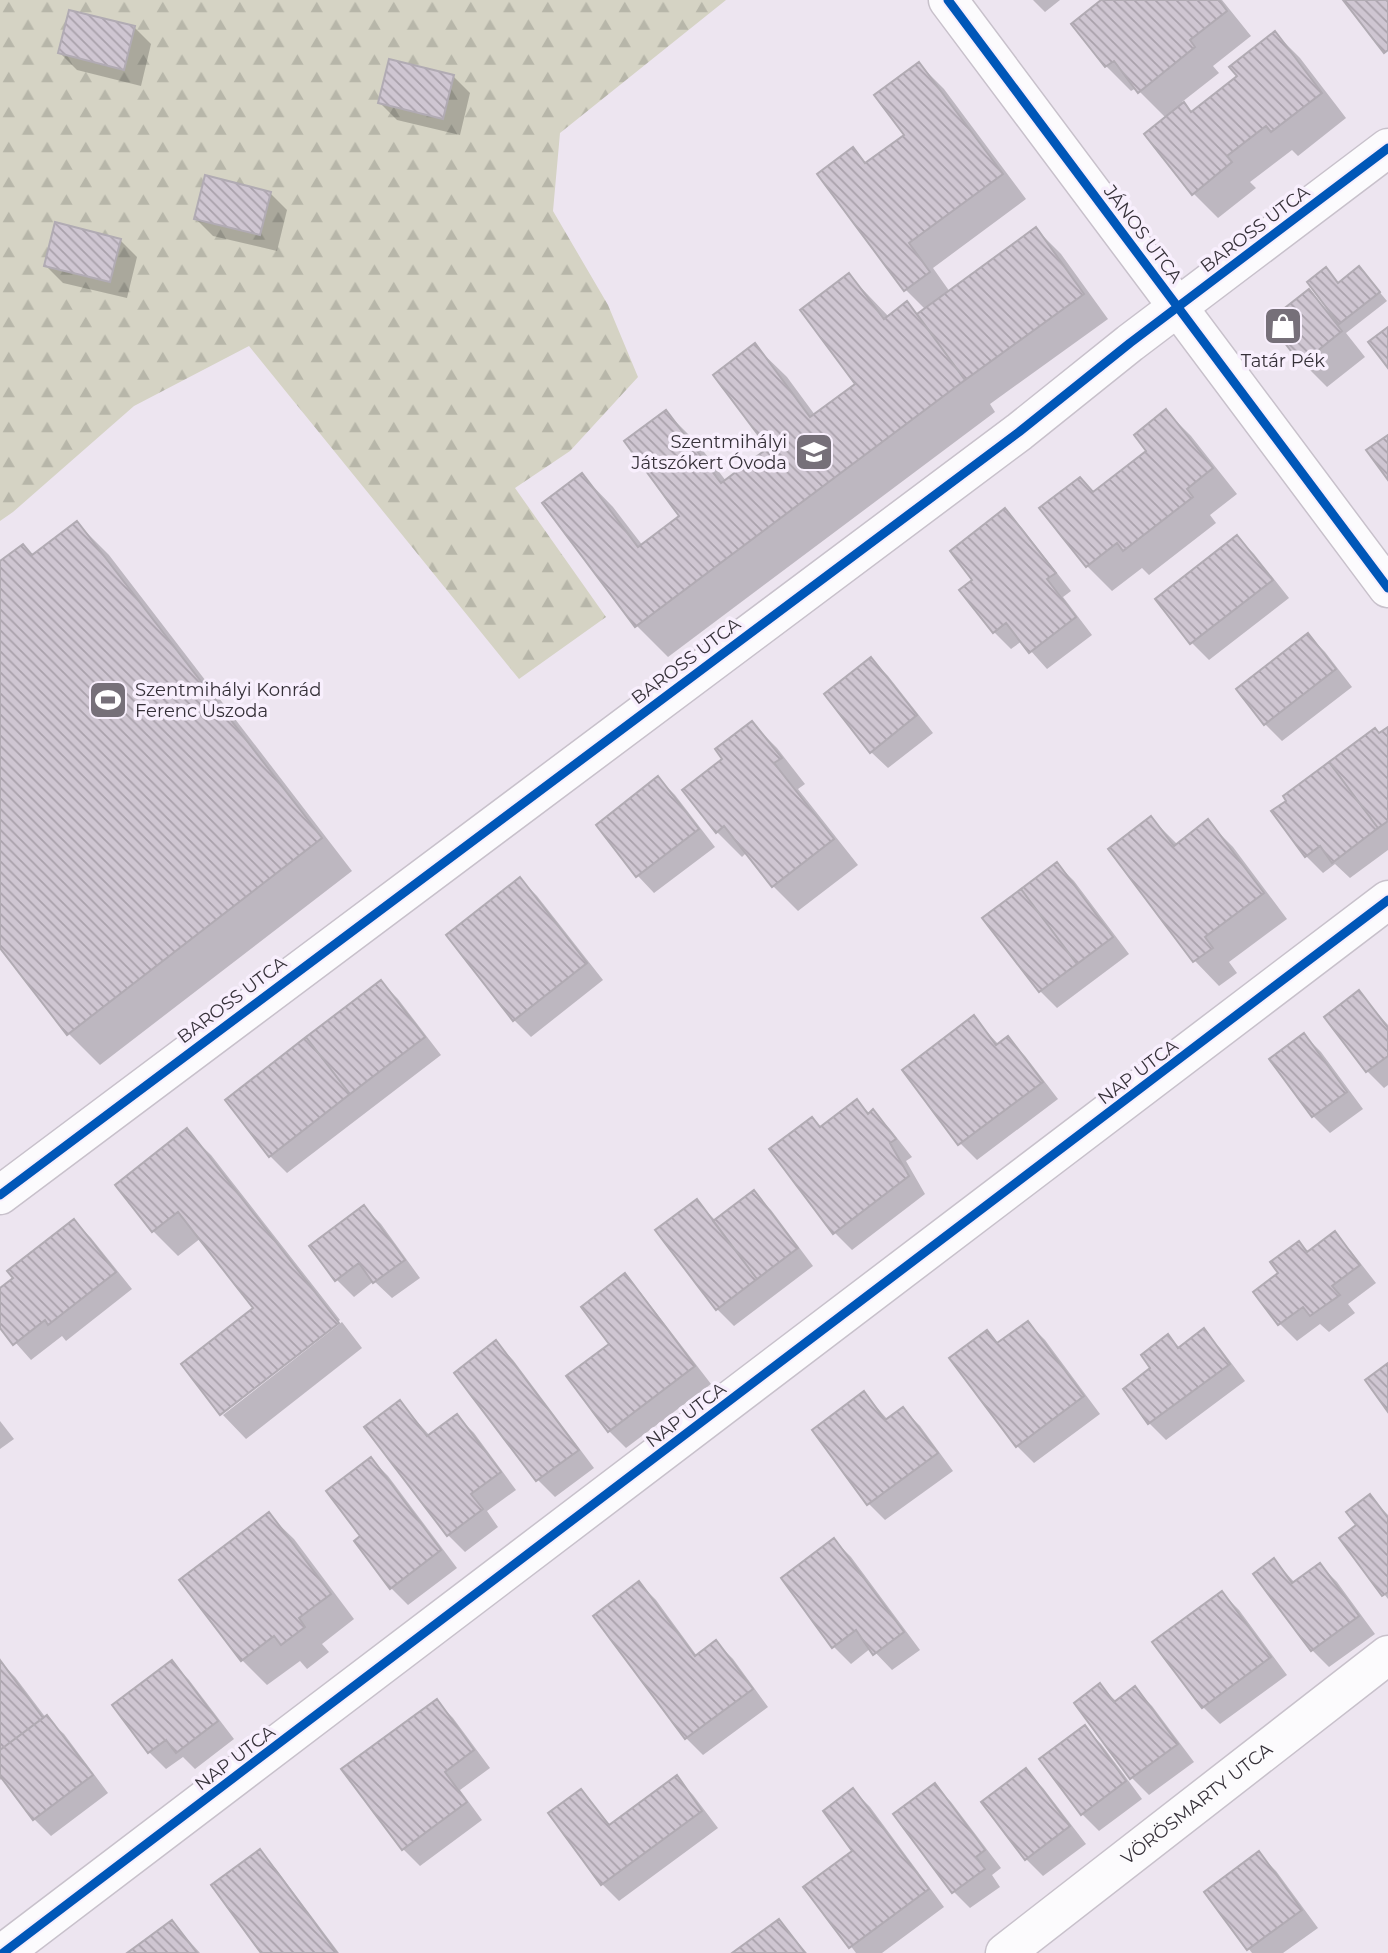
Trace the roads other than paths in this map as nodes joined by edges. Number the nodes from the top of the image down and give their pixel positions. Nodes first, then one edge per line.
1 (948, 0) edge
2 (1388, 148) edge
3 (1178, 307) junction
4 (1388, 588) edge
5 (1388, 901) edge
6 (0, 1195) edge
7 (1388, 1655) edge
8 (12, 1941) edge
9 (1005, 1953) edge

1 - 3 street, JÁNOS UTCA
2 - 3 street, BAROSS UTCA
3 - 4 street, JÁNOS UTCA
3 - 6 street, BAROSS UTCA
5 - 8 street, NAP UTCA
7 - 9 street, VÖRÖSMARTY UTCA

